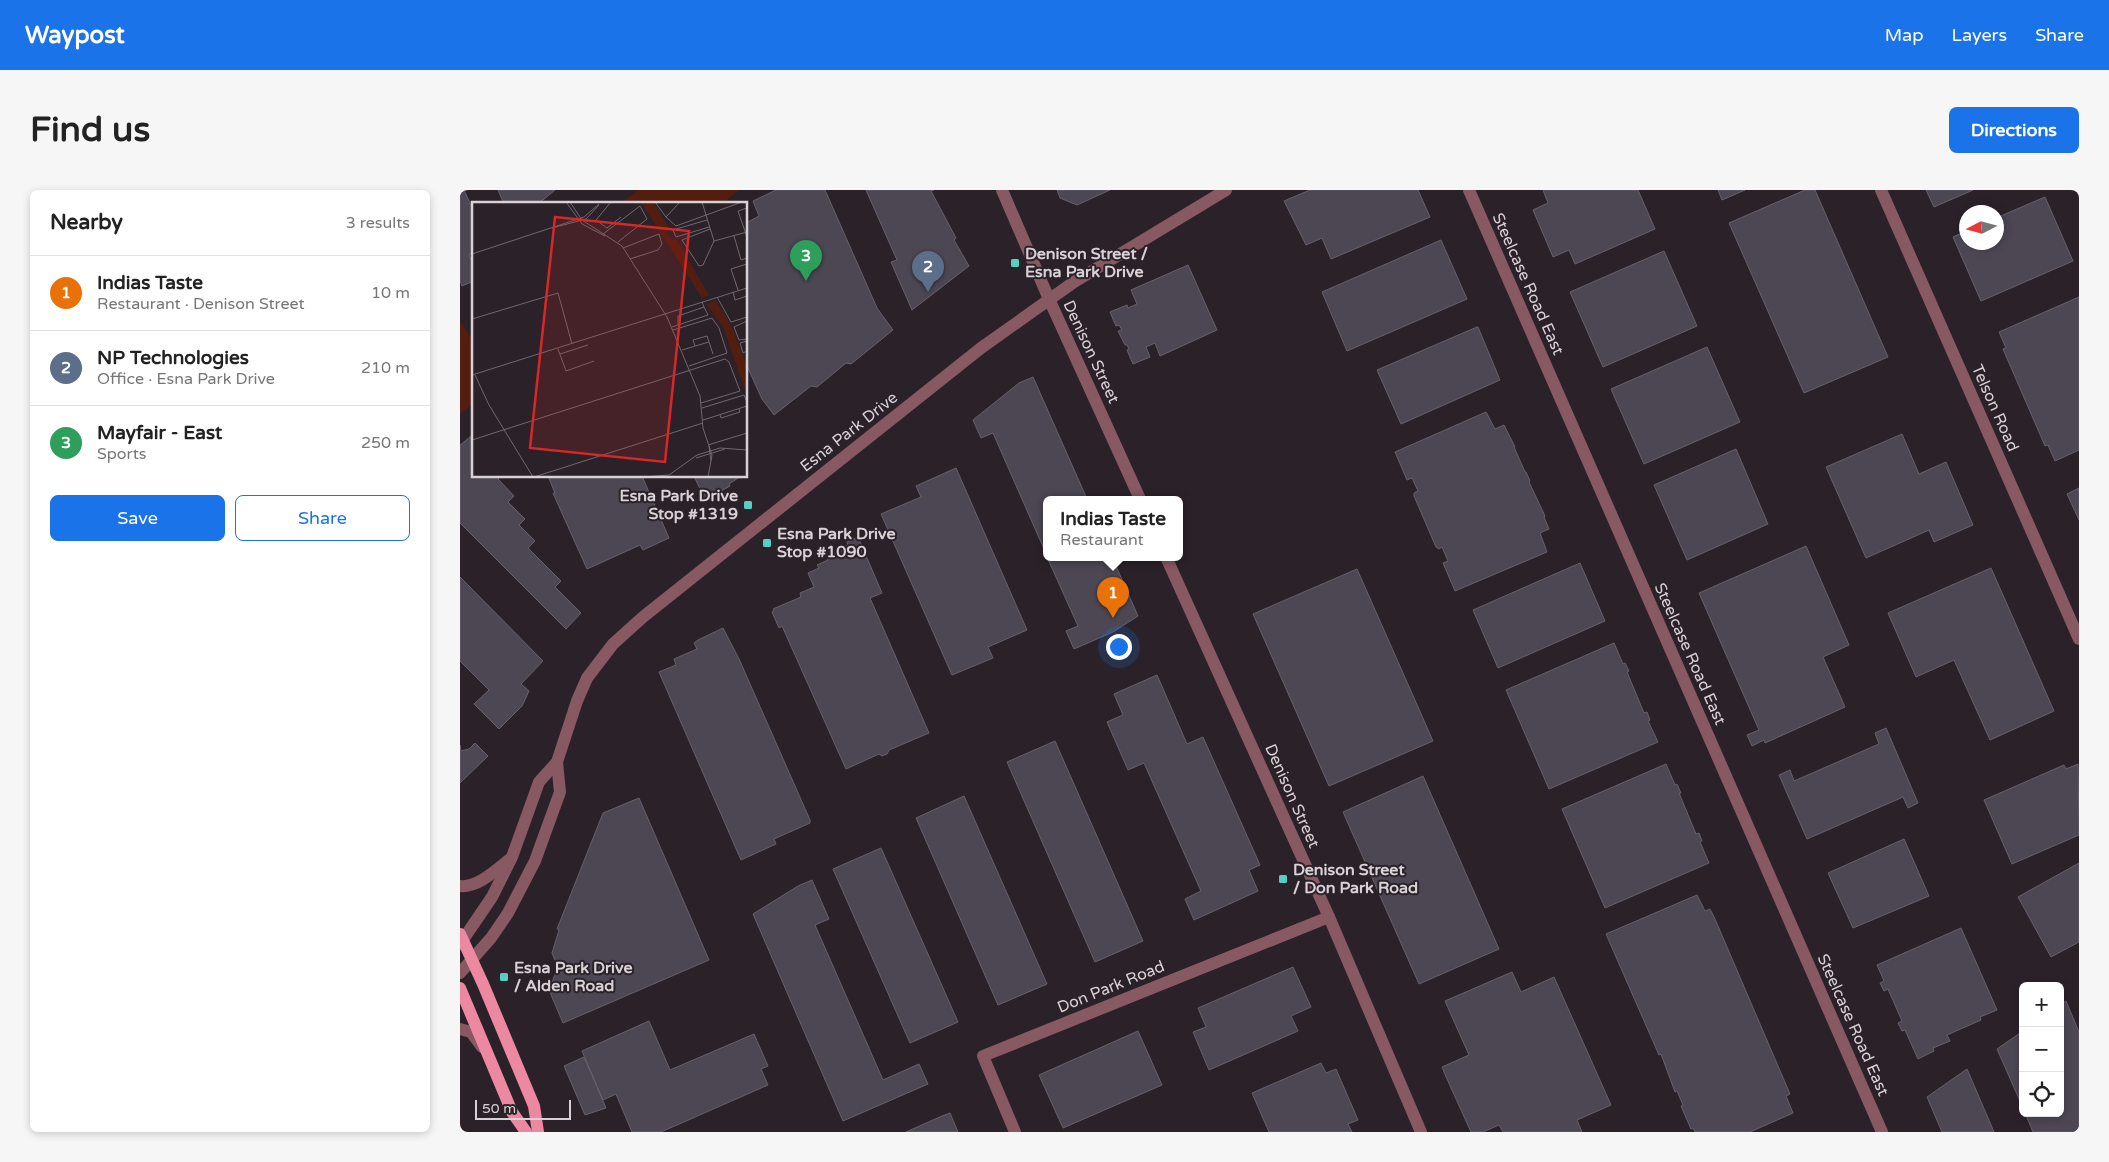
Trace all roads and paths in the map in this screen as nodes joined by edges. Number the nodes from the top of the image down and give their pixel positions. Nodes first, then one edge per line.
1 (1002, 190) edge
2 (1226, 190) edge
3 (1469, 190) edge
4 (1881, 190) edge
5 (1049, 299) junction
6 (1139, 496) edge
7 (1168, 561) edge
8 (2079, 639) edge
9 (557, 762) junction
10 (512, 857) junction
11 (460, 886) edge
12 (1329, 917) junction
13 (461, 940) edge
14 (472, 960) junction
15 (460, 973) edge
16 (460, 988) edge
17 (460, 1029) edge
18 (487, 1053) junction
19 (526, 1132) edge
20 (538, 1132) edge
21 (1015, 1132) edge
22 (1421, 1132) edge
23 (1882, 1132) edge

1 - 5 street, Denison Street
2 - 5 street, Esna Park Drive
3 - 23 street, Steelcase Road East
4 - 8 street, Telson Road
5 - 6 street, Denison Street
5 - 9 street, Esna Park Drive
7 - 12 street, Denison Street
9 - 10 street, Esna Park Drive
9 - 14 street, Esna Park Drive
10 - 11 street
10 - 13 street, Esna Park Drive
12 - 21 street, Don Park Road
12 - 22 street, Denison Street
13 - 14 main road
14 - 15 street, Esna Park Drive
14 - 20 main road
16 - 18 main road
17 - 18 street
18 - 19 main road

